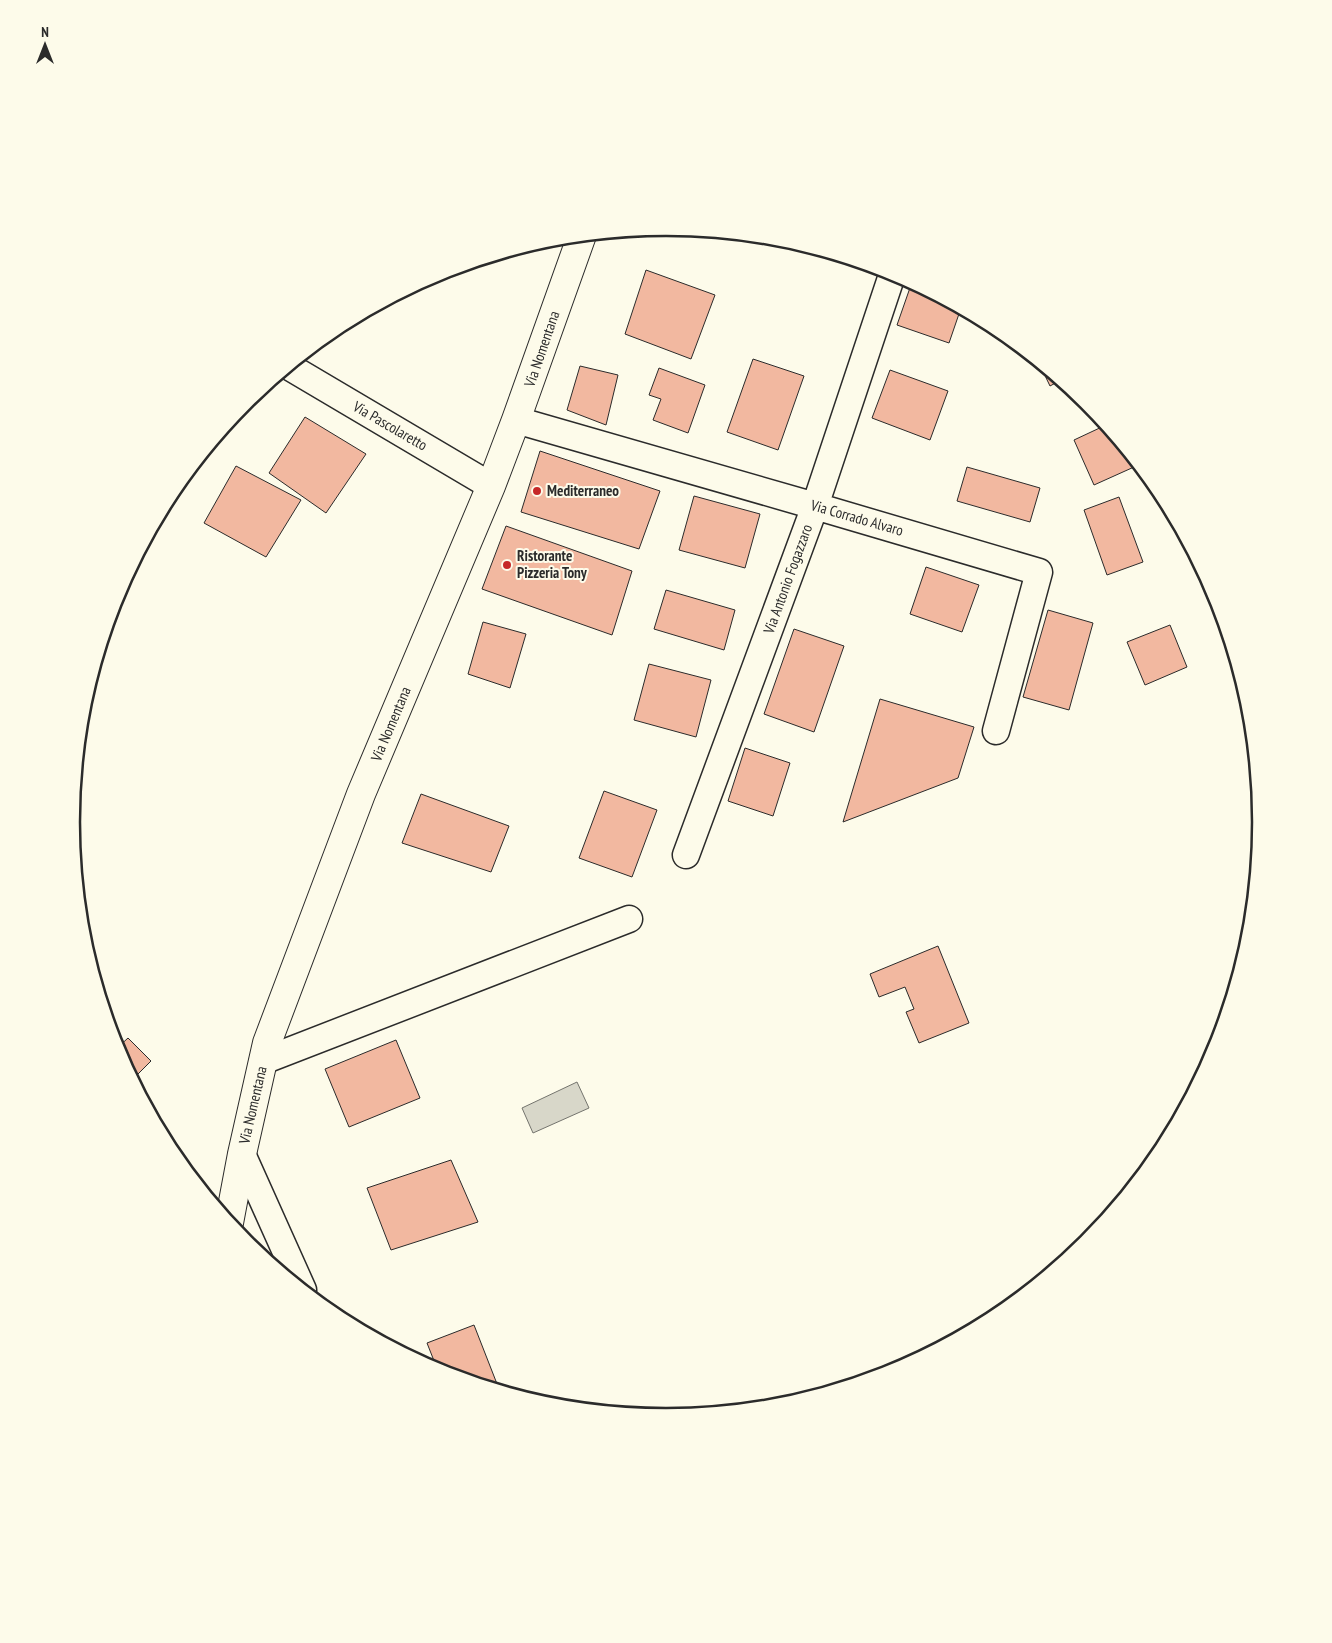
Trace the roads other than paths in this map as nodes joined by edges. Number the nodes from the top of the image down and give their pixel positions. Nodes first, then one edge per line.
1 (579, 243) edge
2 (890, 280) edge
3 (294, 369) edge
4 (516, 420) junction
5 (491, 486) junction
6 (815, 506) junction
7 (996, 730) dead end
8 (686, 855) dead end
9 (629, 918) dead end
10 (263, 1061) junction
11 (242, 1154) junction
12 (231, 1214) edge
13 (298, 1277) edge

1 - 4 main road, Via Nomentana
2 - 6 street, Via Antonio Fogazzaro
3 - 5 street, Via Pascolaretto
4 - 5 main road, Via Nomentana
4 - 6 street, Via Corrado Alvaro
5 - 10 main road, Via Nomentana
6 - 7 street, Via Corrado Alvaro
6 - 8 street, Via Antonio Fogazzaro
9 - 10 street
10 - 11 main road, Via Nomentana
11 - 12 main road, Via Nomentana
11 - 13 street

